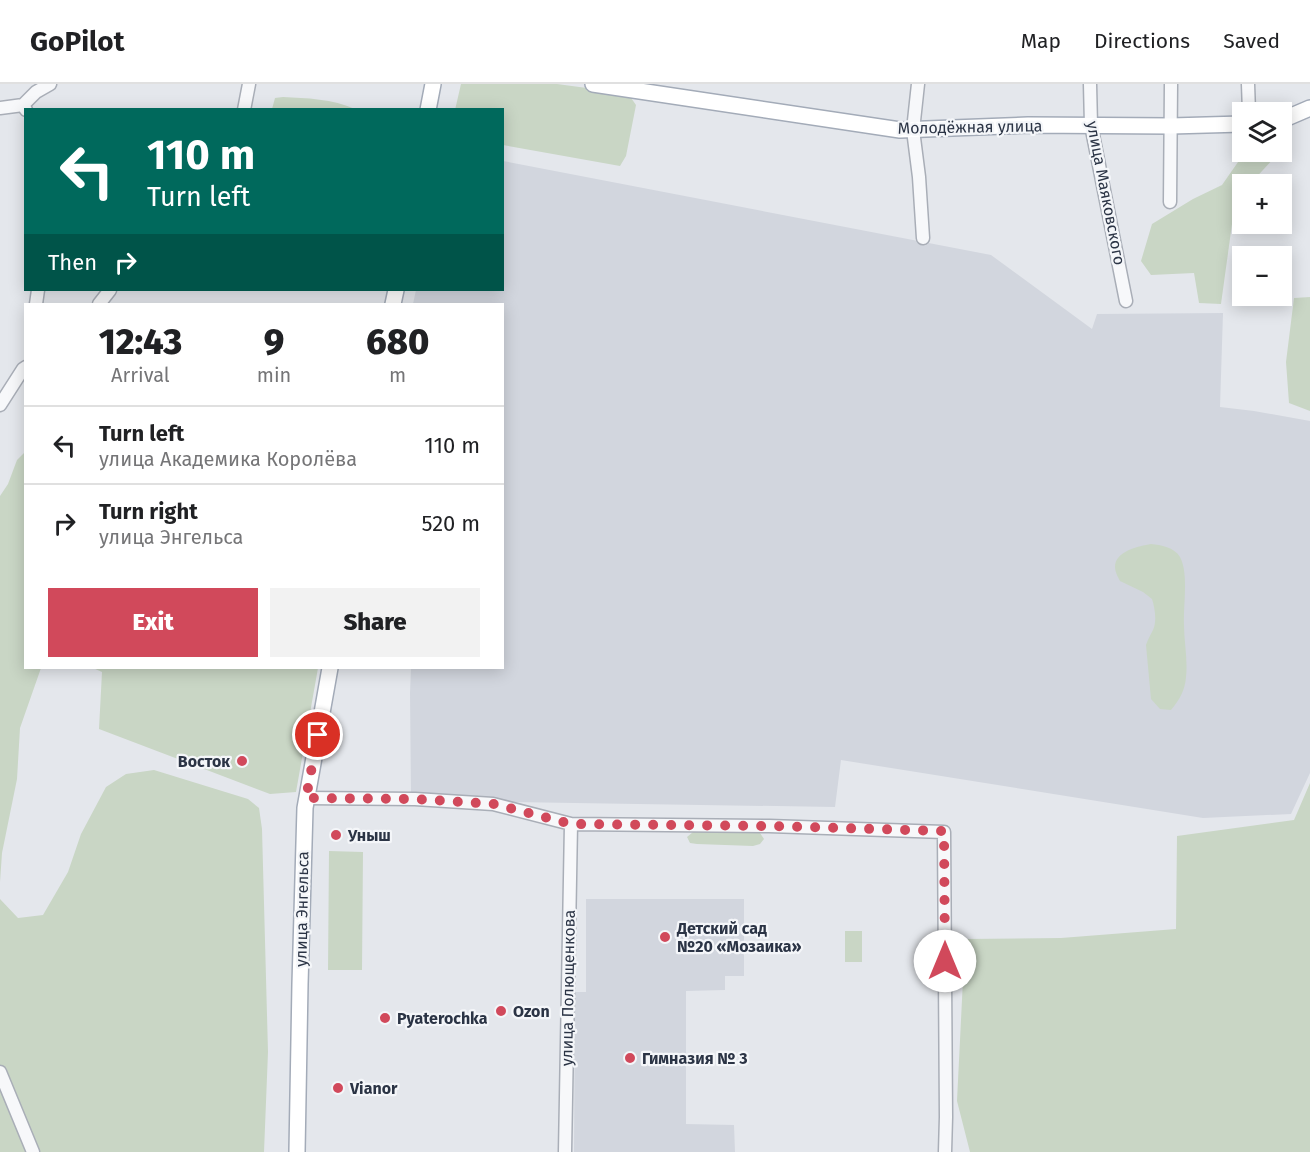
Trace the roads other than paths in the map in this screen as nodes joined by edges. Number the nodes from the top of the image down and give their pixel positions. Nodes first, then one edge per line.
1 (50, 84) edge
2 (249, 84) edge
3 (433, 84) edge
4 (593, 84) edge
5 (918, 84) edge
6 (1090, 84) edge
7 (1171, 84) edge
8 (1248, 84) edge
9 (659, 89) edge
10 (1249, 102) edge
11 (25, 107) edge
12 (0, 108) edge
13 (244, 108) edge
14 (428, 108) edge
15 (1310, 108) edge
16 (1292, 116) edge
17 (1232, 124) edge
18 (1091, 125) junction
19 (1171, 126) junction
20 (913, 130) junction
21 (1170, 202) dead end
22 (923, 238) dead end
23 (109, 291) edge
24 (1126, 301) dead end
25 (100, 303) edge
26 (24, 368) edge
27 (0, 405) edge
28 (330, 669) edge
29 (306, 798) junction
30 (571, 824) junction
31 (0, 1072) edge
32 (33, 1152) edge
33 (297, 1152) edge
34 (565, 1152) edge
35 (945, 1152) edge

1 - 11 street
2 - 13 street
3 - 14 main road
4 - 9 main road, Молодёжная улица
5 - 20 street
6 - 18 street, улица Маяковского
7 - 19 street
8 - 10 street
9 - 20 main road, Молодёжная улица
11 - 12 street
15 - 16 main road
17 - 19 main road, Молодёжная улица
18 - 19 main road, Молодёжная улица
18 - 20 main road, Молодёжная улица
18 - 24 street, улица Маяковского
19 - 21 street
20 - 22 street
23 - 25 street
26 - 27 street
28 - 29 main road, улица Энгельса
29 - 30 street
29 - 33 main road, улица Энгельса
30 - 34 street, улица Полющенкова
30 - 35 street
31 - 32 street

